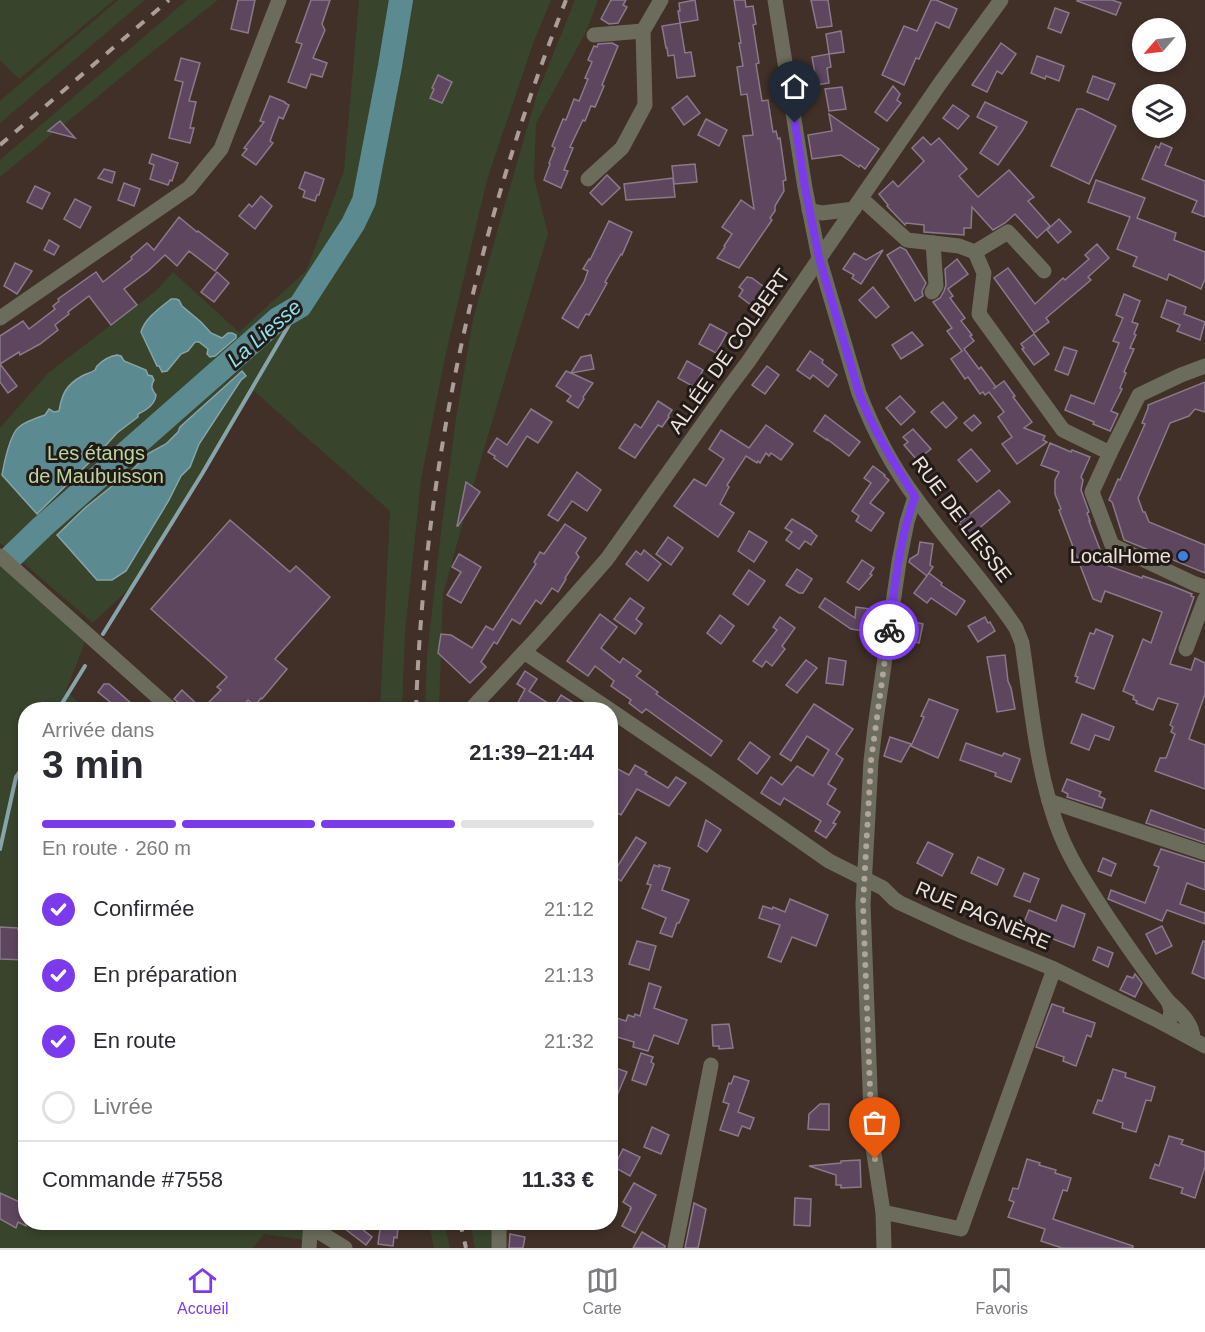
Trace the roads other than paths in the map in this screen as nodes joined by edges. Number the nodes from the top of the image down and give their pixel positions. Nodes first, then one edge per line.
1 (279, 0) edge
2 (661, 0) edge
3 (775, 0) edge
4 (1001, 0) edge
5 (643, 31) junction
6 (594, 35) dead end
7 (588, 179) dead end
8 (858, 204) junction
9 (809, 210) junction
10 (933, 243) junction
11 (975, 252) junction
12 (819, 258) junction
13 (1044, 271) dead end
14 (932, 292) dead end
15 (0, 318) edge
16 (1205, 366) edge
17 (1110, 453) junction
18 (915, 497) junction
19 (0, 556) edge
20 (1205, 587) edge
21 (1205, 599) edge
22 (1186, 649) dead end
23 (524, 652) junction
24 (163, 702) edge
25 (477, 702) edge
26 (598, 702) edge
27 (618, 715) edge
28 (1049, 801) junction
29 (1205, 854) edge
30 (864, 879) junction
31 (1054, 969) junction
32 (1168, 1001) junction
33 (1169, 1026) junction
34 (1199, 1042) edge
35 (711, 1065) dead end
36 (883, 1212) junction
37 (311, 1230) edge
38 (318, 1230) edge
39 (499, 1230) edge
40 (309, 1248) edge
41 (345, 1248) edge
42 (499, 1248) edge
43 (675, 1248) edge
44 (884, 1248) edge

1 - 15 street
2 - 5 street
3 - 9 street, RUE DE LIESSE
4 - 8 street, ALLÉE DE COLBERT
5 - 6 street
5 - 7 street
8 - 9 street
8 - 10 street
8 - 12 street, ALLÉE DE COLBERT
9 - 12 street, RUE DE LIESSE
10 - 11 street
10 - 14 street
11 - 13 street
11 - 17 street
12 - 18 street, RUE DE LIESSE
12 - 23 street, ALLÉE DE COLBERT
16 - 17 street
17 - 20 street
18 - 28 street, RUE DE LIESSE
18 - 30 street
19 - 24 street
21 - 22 street
23 - 25 street, ALLÉE DE COLBERT
23 - 26 street, RUE PAGNÈRE
27 - 30 street, RUE PAGNÈRE
28 - 29 street
28 - 32 street, RUE DE LIESSE
30 - 31 street, RUE PAGNÈRE
30 - 36 street
31 - 33 street, RUE PAGNÈRE
31 - 36 street
32 - 33 street
32 - 34 street, RUE DE LIESSE
33 - 34 street
35 - 43 street
36 - 44 street
37 - 40 street
38 - 41 street
39 - 42 street

